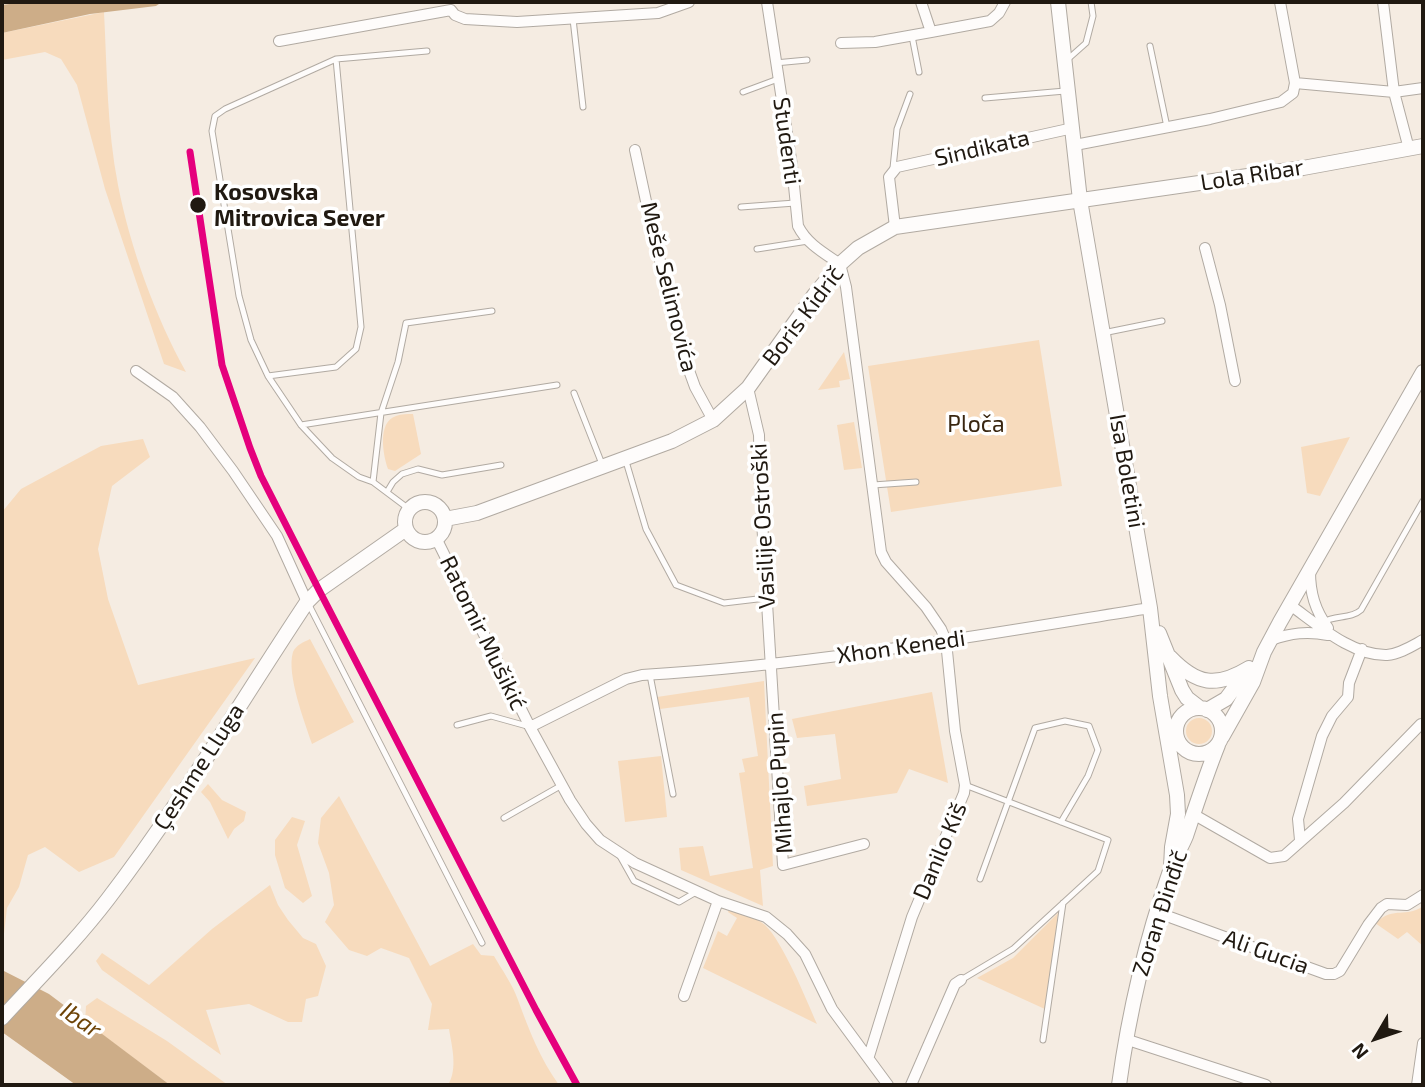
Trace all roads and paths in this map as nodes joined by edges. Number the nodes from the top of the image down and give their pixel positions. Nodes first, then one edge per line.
1 (689, 2) edge
2 (767, 2) edge
3 (921, 2) edge
4 (1004, 2) edge
5 (1059, 2) edge
6 (1091, 2) edge
7 (1280, 2) edge
8 (1383, 2) edge
9 (452, 6) edge
10 (573, 19) junction
11 (931, 32) junction
12 (912, 36) junction
13 (279, 41) dead end
14 (841, 43) dead end
15 (1150, 46) dead end
16 (427, 51) dead end
17 (336, 60) junction
18 (807, 60) dead end
19 (1065, 61) junction
20 (775, 63) junction
21 (919, 72) dead end
22 (778, 79) junction
23 (1295, 83) junction
24 (1423, 88) edge
25 (1069, 91) junction
26 (743, 92) dead end
27 (1394, 92) junction
28 (910, 94) dead end
29 (985, 98) dead end
30 (583, 107) dead end
31 (1167, 127) junction
32 (1073, 128) junction
33 (1075, 145) junction
34 (1416, 147) edge
35 (635, 150) dead end
36 (893, 171) junction
37 (1080, 200) junction
38 (795, 203) junction
39 (741, 207) dead end
40 (895, 228) junction
41 (808, 241) junction
42 (1205, 248) dead end
43 (757, 249) dead end
44 (840, 264) junction
45 (492, 312) dead end
46 (1162, 321) dead end
47 (1103, 333) junction
48 (136, 371) dead end
49 (1423, 372) edge
50 (268, 376) junction
51 (1236, 381) dead end
52 (557, 385) dead end
53 (748, 388) junction
54 (573, 393) dead end
55 (381, 413) junction
56 (713, 420) junction
57 (301, 425) junction
58 (625, 458) junction
59 (501, 465) dead end
60 (603, 467) junction
61 (373, 482) junction
62 (916, 482) dead end
63 (873, 485) junction
64 (387, 492) junction
65 (1423, 501) edge
66 (409, 509) junction
67 (445, 519) junction
68 (406, 529) junction
69 (436, 538) junction
70 (1310, 570) junction
71 (767, 598) junction
72 (307, 602) junction
73 (1290, 605) junction
74 (1150, 608) junction
75 (1323, 622) junction
76 (1334, 636) junction
77 (1423, 640) edge
78 (946, 641) junction
79 (1268, 646) junction
80 (1362, 649) junction
81 (1161, 654) junction
82 (771, 665) junction
83 (1249, 668) junction
84 (650, 675) junction
85 (1204, 709) junction
86 (1422, 724) edge
87 (457, 725) dead end
88 (530, 727) junction
89 (1178, 737) junction
90 (1220, 741) junction
91 (562, 785) junction
92 (965, 785) junction
93 (673, 794) dead end
94 (1009, 802) junction
95 (1185, 814) junction
96 (504, 818) dead end
97 (1061, 822) junction
98 (1300, 840) junction
99 (864, 844) dead end
100 (618, 853) junction
101 (1171, 867) joint
102 (980, 879) dead end
103 (697, 891) junction
104 (1423, 895) edge
105 (718, 901) junction
106 (1063, 903) junction
107 (1156, 912) junction
108 (482, 943) dead end
109 (961, 980) joint
110 (684, 996) dead end
111 (2, 1018) edge
112 (1125, 1039) junction
113 (1043, 1040) dead end
114 (1423, 1043) edge
115 (869, 1056) junction
116 (888, 1085) edge
117 (911, 1085) edge
118 (1119, 1085) edge
119 (1266, 1085) edge
120 (1417, 1085) edge

1 - 10 street
2 - 20 street, Studenti
3 - 11 street
4 - 11 street
5 - 19 main road, Isa Boletini
6 - 19 lane
7 - 23 street
8 - 27 street
9 - 10 street
9 - 13 street
10 - 30 lane
11 - 12 street
12 - 14 street
12 - 21 lane
15 - 31 lane
16 - 17 lane
17 - 50 lane
17 - 50 lane
18 - 20 lane
19 - 25 main road, Isa Boletini
20 - 22 street, Studenti
22 - 26 lane, Studenti
22 - 38 street, Studenti
23 - 27 street
23 - 31 street
24 - 27 street
25 - 29 lane
25 - 32 main road, Isa Boletini
27 - 34 street
28 - 36 lane
31 - 33 street
32 - 33 main road, Isa Boletini
32 - 36 street, Sindikata
33 - 37 main road, Isa Boletini
34 - 37 main road, Lola Ribar
35 - 56 street, Meše Selimovića
36 - 40 street
37 - 40 main road, Boris Kidrič
37 - 47 main road, Isa Boletini
38 - 39 lane, Studenti
38 - 41 street, Studenti
40 - 44 main road, Boris Kidrič
41 - 43 lane
41 - 44 street
42 - 51 street
44 - 53 main road, Boris Kidrič
44 - 63 street
45 - 55 lane
46 - 47 lane
47 - 74 main road, Isa Boletini
48 - 72 street
49 - 70 main road
50 - 57 lane
52 - 55 lane
53 - 56 main road, Boris Kidrič
53 - 71 street, Vasilije Ostroški
54 - 60 lane
55 - 57 lane
55 - 61 lane
56 - 58 main road, Boris Kidrič
57 - 61 lane
58 - 60 main road, Boris Kidrič
58 - 71 lane
59 - 64 lane
60 - 67 main road, Boris Kidrič
61 - 64 lane
62 - 63 lane
63 - 78 street
64 - 66 lane
65 - 75 lane
66 - 67 main road
66 - 68 main road
67 - 69 main road
68 - 69 main road
68 - 72 main road, Çeshme Lluga
69 - 88 street, Ratomir Mušikić
70 - 73 main road
70 - 75 street
71 - 82 street, Vasilije Ostroški
72 - 108 lane
72 - 111 main road, Çeshme Lluga
73 - 76 street
73 - 79 main road
74 - 78 street, Xhon Kenedi
74 - 81 main road, Isa Boletini
75 - 76 street
76 - 79 street
76 - 80 street
77 - 80 street
78 - 82 street, Xhon Kenedi
78 - 92 street, Danilo Kiš
79 - 83 main road
79 - 90 main road
80 - 98 street
81 - 83 main road
81 - 85 main road, Isa Boletini
81 - 89 main road
81 - 95 main road, Isa Boletini
82 - 84 street, Xhon Kenedi
82 - 99 street, Mihajlo Pupin
83 - 85 main road
84 - 88 street, Xhon Kenedi
84 - 93 lane
85 - 89 main road
85 - 90 main road
86 - 98 street
87 - 88 lane, Ratomir Mušikić
88 - 91 street, Ratomir Mušikić
89 - 90 main road
89 - 95 main road
90 - 95 main road
91 - 96 lane
91 - 100 street, Ratomir Mušikić
92 - 94 lane
92 - 115 street, Danilo Kiš
94 - 97 lane
94 - 97 lane
94 - 102 lane
95 - 98 street
95 - 101 main road, Isa Boletini
97 - 106 lane
100 - 103 street, Ratomir Mušikić
100 - 103 lane, Ratomir Mušikić
101 - 107 main road, Zoran Đinđič
103 - 105 street, Ratomir Mušikić
104 - 107 street, Ali Gucia
105 - 110 street
105 - 115 street, Ratomir Mušikić
106 - 109 lane
106 - 113 lane
107 - 112 main road, Zoran Đinđič
109 - 117 street
112 - 118 main road, Zoran Đinđič
112 - 119 street
114 - 120 street
115 - 116 street, Ratomir Mušikić

